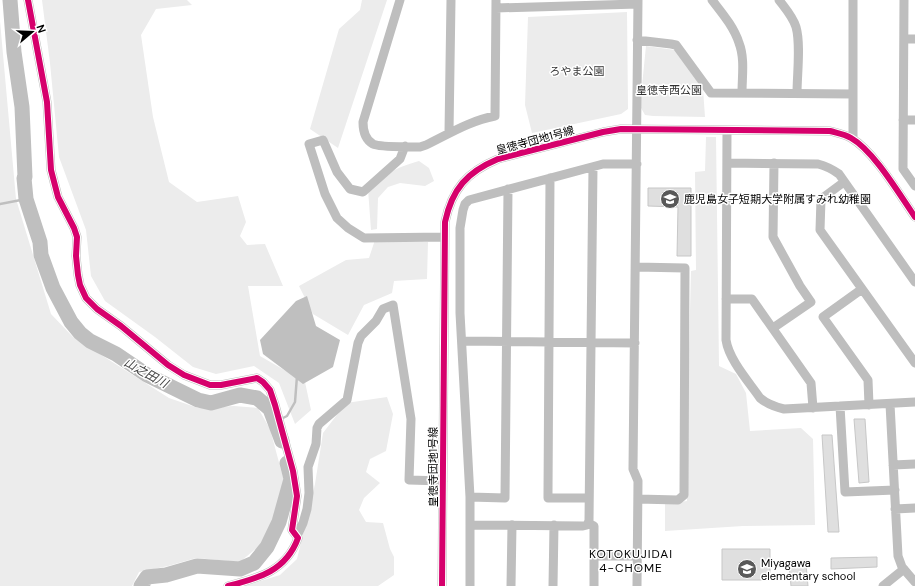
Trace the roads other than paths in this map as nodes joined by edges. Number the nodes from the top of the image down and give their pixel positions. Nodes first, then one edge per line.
1 (28, 0) edge
2 (400, 0) edge
3 (451, 0) edge
4 (712, 0) edge
5 (779, 0) edge
6 (853, 0) edge
7 (904, 0) edge
8 (638, 2) edge
9 (543, 3) edge
10 (590, 3) edge
11 (496, 4) edge
12 (904, 39) junction
13 (915, 39) edge
14 (637, 40) junction
15 (742, 93) junction
16 (797, 93) junction
17 (853, 94) junction
18 (903, 120) junction
19 (915, 120) edge
20 (637, 128) junction
21 (728, 130) junction
22 (449, 132) junction
23 (853, 139) junction
24 (405, 146) junction
25 (727, 162) junction
26 (774, 163) junction
27 (637, 164) junction
28 (594, 167) junction
29 (550, 178) junction
30 (844, 182) junction
31 (915, 186) edge
32 (508, 189) junction
33 (915, 217) edge
34 (444, 237) junction
35 (636, 267) junction
36 (915, 282) edge
37 (862, 289) junction
38 (726, 299) junction
39 (773, 328) junction
40 (462, 341) junction
41 (507, 342) junction
42 (549, 342) junction
43 (591, 342) junction
44 (634, 343) junction
45 (915, 363) edge
46 (915, 402) edge
47 (890, 404) junction
48 (869, 405) junction
49 (840, 406) junction
50 (814, 408) junction
51 (915, 464) edge
52 (893, 465) junction
53 (442, 481) junction
54 (894, 490) junction
55 (470, 497) junction
56 (589, 498) junction
57 (638, 499) junction
58 (915, 508) edge
59 (896, 509) junction
60 (588, 523) junction
61 (470, 525) junction
62 (512, 525) junction
63 (554, 526) junction
64 (297, 536) junction
65 (594, 556) junction
66 (638, 556) junction
67 (904, 569) junction
68 (915, 582) edge
69 (228, 586) edge
70 (442, 586) edge
71 (470, 586) edge
72 (511, 586) edge
73 (553, 586) edge
74 (594, 586) edge
75 (637, 586) edge
76 (883, 586) edge

1 - 64 street
2 - 24 street
3 - 22 street
4 - 15 street
5 - 16 street
6 - 17 street
7 - 12 street
8 - 10 street
8 - 14 street
9 - 10 street
9 - 11 street
11 - 22 street
12 - 13 street
12 - 18 street
14 - 15 street
14 - 20 street
15 - 16 street
16 - 17 street
17 - 23 street
18 - 19 street
18 - 31 street
20 - 21 street, 皇徳寺団地1号線
20 - 27 street
20 - 34 street, 皇徳寺団地1号線
21 - 23 street, 皇徳寺団地1号線
21 - 25 street
22 - 24 street
23 - 33 street, 皇徳寺団地1号線
24 - 34 street
25 - 26 street
25 - 38 street
26 - 30 street
26 - 39 street
27 - 28 street
27 - 35 street
28 - 29 street
28 - 43 street
29 - 32 street
29 - 42 street
30 - 36 street
30 - 37 street
32 - 40 street
32 - 41 street
34 - 53 street, 皇徳寺団地1号線
35 - 44 street
35 - 57 street
37 - 45 street
37 - 48 street
38 - 39 street
38 - 50 street
39 - 50 street
40 - 41 street
40 - 55 street
41 - 42 street
41 - 55 street
42 - 43 street
42 - 56 street
43 - 44 street
43 - 56 street
44 - 57 street
46 - 47 street
47 - 48 street
47 - 52 street
48 - 49 street
49 - 50 street
49 - 54 street
51 - 52 street
52 - 54 street
53 - 64 street
53 - 70 street, 皇徳寺団地1号線
54 - 59 street
55 - 61 street
56 - 60 street
57 - 66 street
58 - 59 street
59 - 67 street
60 - 63 street
60 - 65 street
61 - 62 street
61 - 71 street
62 - 63 street
62 - 72 street
63 - 73 street
64 - 69 street
65 - 66 street
65 - 74 street
66 - 75 street
67 - 68 street
67 - 76 street

